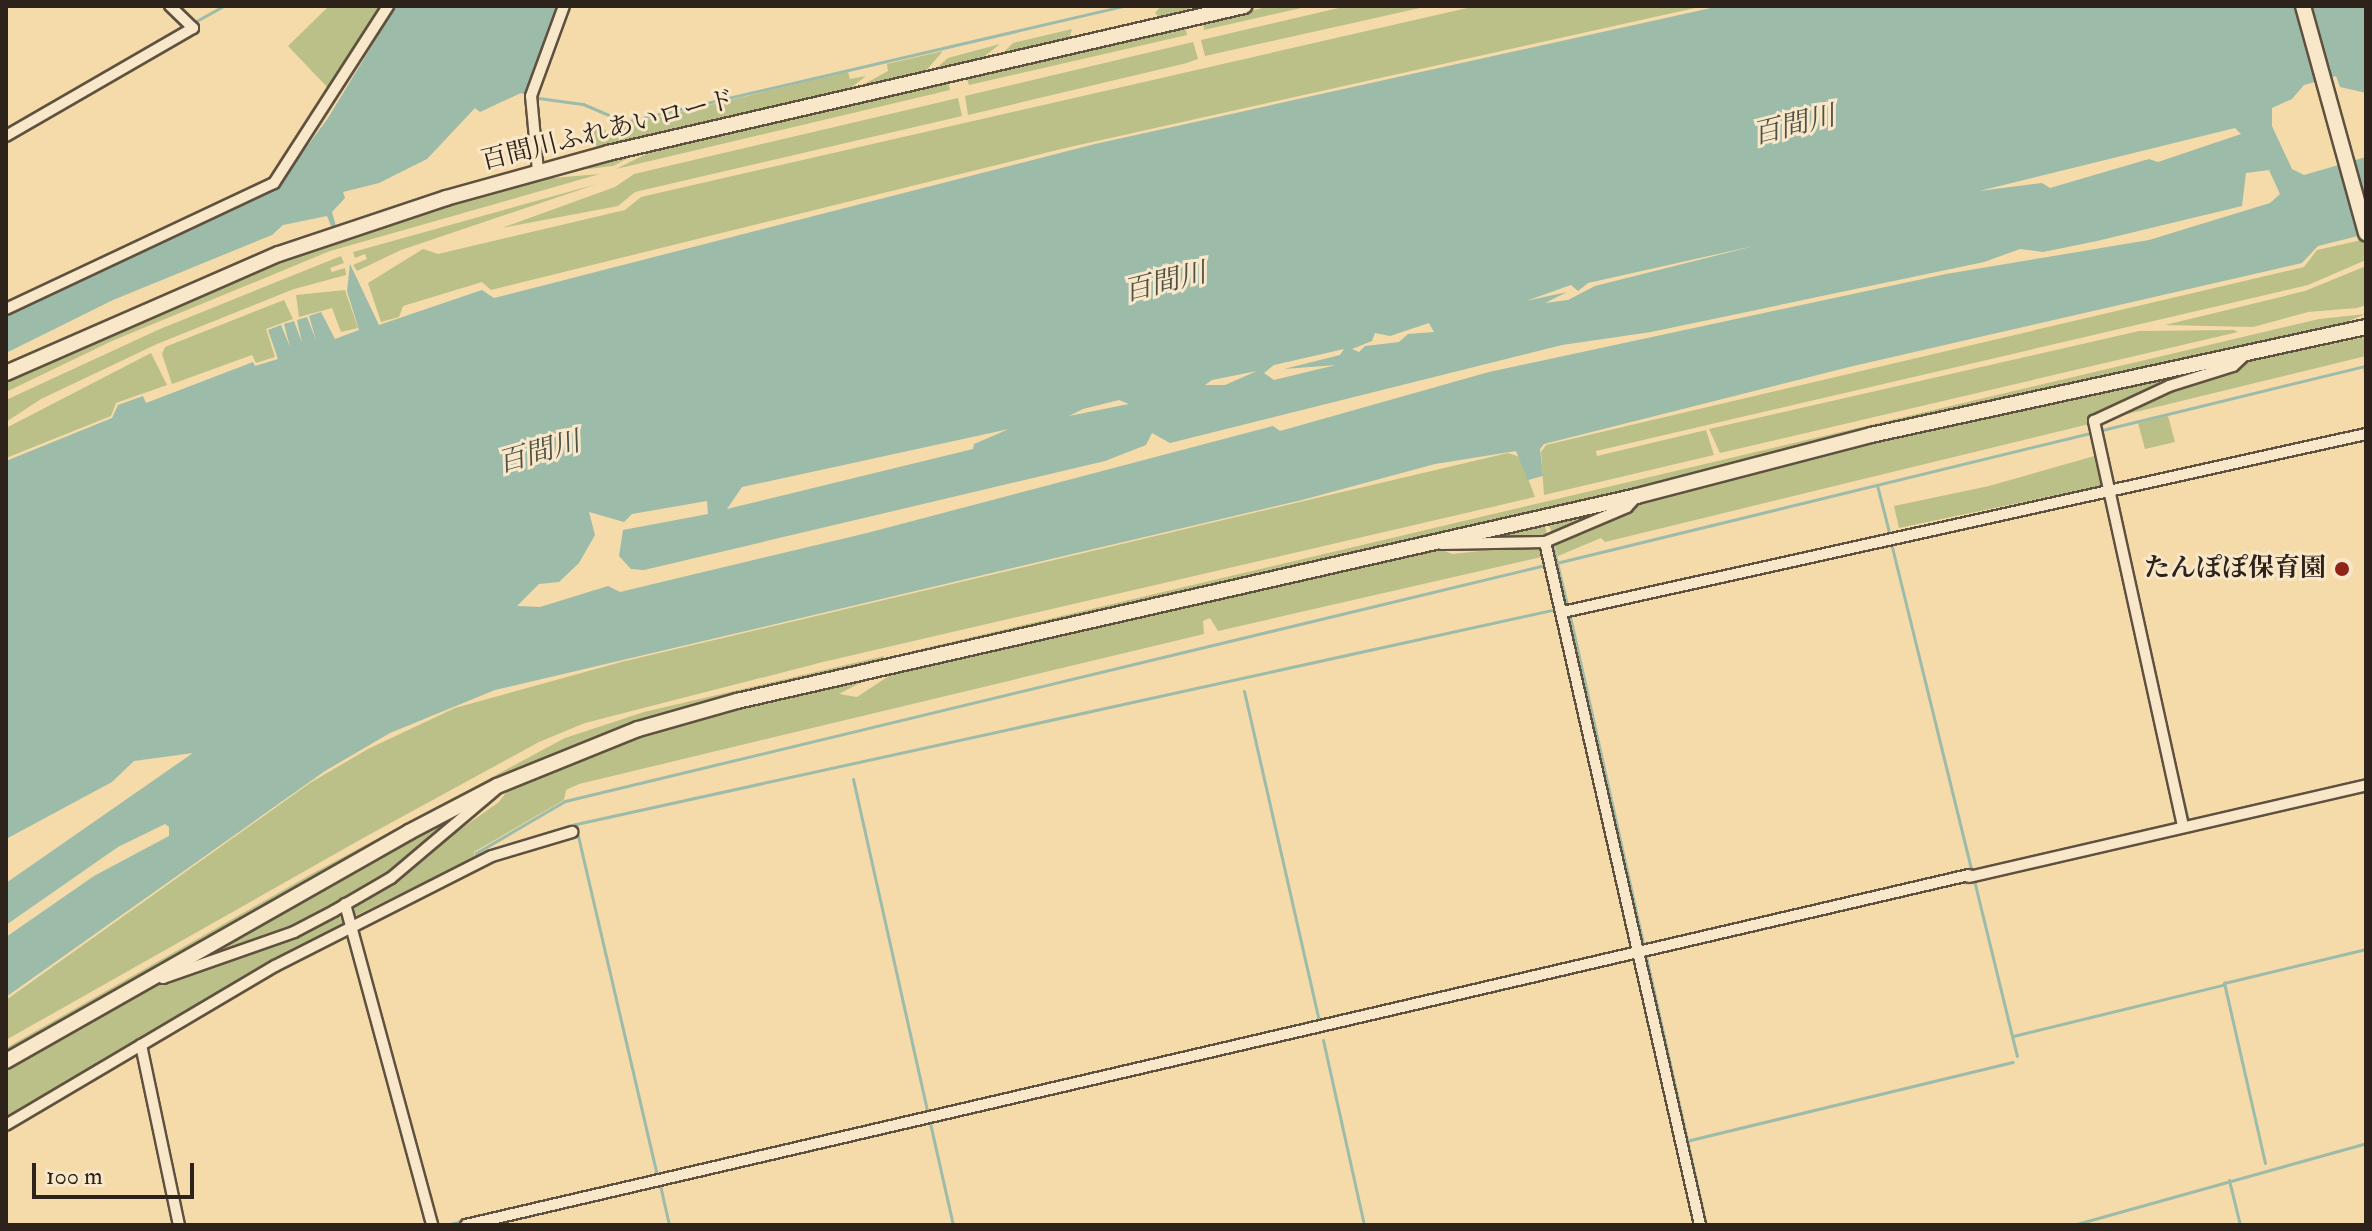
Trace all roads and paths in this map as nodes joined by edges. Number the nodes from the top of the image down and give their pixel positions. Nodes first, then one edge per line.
1 (170, 6) edge
2 (388, 6) edge
3 (564, 6) edge
4 (1244, 6) edge
5 (2303, 6) edge
6 (6, 136) edge
7 (538, 171) junction
8 (2366, 233) edge
9 (6, 309) edge
10 (2366, 327) edge
11 (2246, 354) junction
12 (6, 373) edge
13 (2366, 434) edge
14 (2108, 489) junction
15 (1637, 496) junction
16 (1435, 542) junction
17 (1545, 542) junction
18 (1565, 610) junction
19 (2366, 785) edge
20 (497, 786) junction
21 (2183, 826) junction
22 (572, 832) dead end
23 (345, 904) junction
24 (350, 924) junction
25 (1643, 952) junction
26 (159, 972) junction
27 (141, 1045) junction
28 (6, 1061) edge
29 (6, 1125) edge
30 (179, 1225) edge
31 (432, 1225) edge
32 (466, 1225) edge
33 (1700, 1225) edge

1 - 6 street
2 - 9 street
3 - 7 street
4 - 7 street, 百間川ふれあいロード
5 - 8 street
7 - 12 street, 百間川ふれあいロード
10 - 11 street
11 - 14 street
11 - 15 street
13 - 14 street
14 - 18 street
14 - 21 street
15 - 16 street
15 - 17 street
16 - 17 street
16 - 20 street
17 - 18 street
18 - 25 street
19 - 21 street
20 - 23 street
20 - 26 street
21 - 25 street
22 - 24 street
23 - 24 street
23 - 26 street
24 - 27 street
24 - 31 street
25 - 32 street
25 - 33 street
26 - 28 street
27 - 29 street
27 - 30 street

